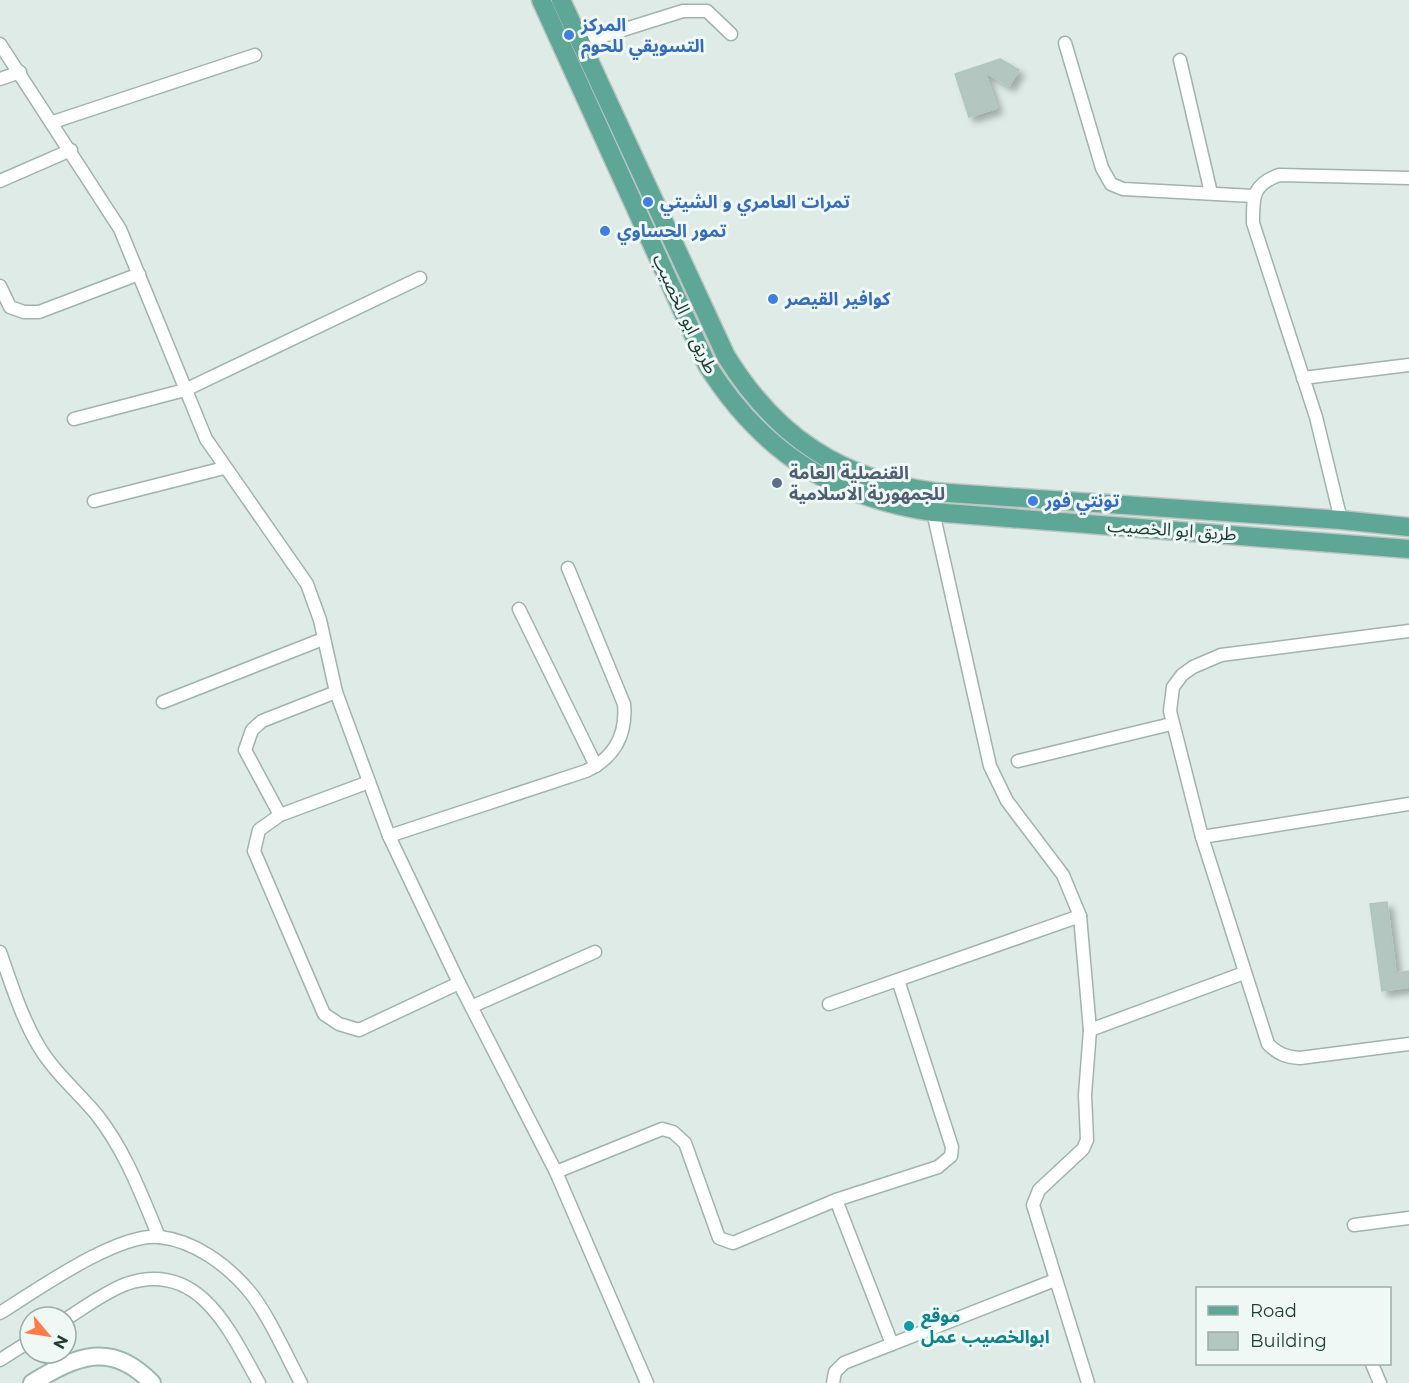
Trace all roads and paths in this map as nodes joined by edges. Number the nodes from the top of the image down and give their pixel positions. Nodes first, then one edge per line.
1 (541, 0) edge
2 (561, 0) edge
3 (731, 34) dead end
4 (581, 43) junction
5 (1065, 43) dead end
6 (0, 44) edge
7 (255, 55) dead end
8 (1180, 60) dead end
9 (20, 72) junction
10 (0, 79) edge
11 (53, 122) junction
12 (71, 150) junction
13 (1409, 178) edge
14 (0, 181) edge
15 (1211, 193) junction
16 (1253, 196) junction
17 (139, 274) junction
18 (420, 278) dead end
19 (0, 286) edge
20 (1409, 365) edge
21 (1303, 378) junction
22 (185, 390) junction
23 (74, 419) dead end
24 (224, 468) junction
25 (94, 501) dead end
26 (933, 512) junction
27 (1236, 513) junction
28 (1341, 520) junction
29 (1409, 527) edge
30 (1235, 534) junction
31 (1409, 549) edge
32 (568, 568) dead end
33 (519, 609) dead end
34 (1409, 631) edge
35 (323, 639) junction
36 (336, 692) junction
37 (163, 702) dead end
38 (1171, 723) junction
39 (1018, 761) dead end
40 (597, 766) junction
41 (369, 782) junction
42 (1409, 804) edge
43 (280, 816) junction
44 (389, 836) junction
45 (1202, 837) junction
46 (1080, 916) junction
47 (0, 952) edge
48 (596, 952) dead end
49 (1245, 974) junction
50 (898, 980) junction
51 (459, 983) junction
52 (829, 1004) dead end
53 (473, 1006) junction
54 (1090, 1030) junction
55 (1409, 1044) edge
56 (556, 1172) junction
57 (836, 1200) junction
58 (1409, 1218) edge
59 (1354, 1225) dead end
60 (159, 1237) junction
61 (1055, 1280) junction
62 (0, 1312) edge
63 (78, 1312) edge
64 (892, 1344) junction
65 (18, 1349) edge
66 (0, 1360) edge
67 (1372, 1365) edge
68 (32, 1383) edge
69 (152, 1383) edge
70 (259, 1383) edge
71 (301, 1383) edge
72 (647, 1383) edge
73 (832, 1383) edge
74 (1088, 1383) edge
75 (1380, 1383) edge

1 - 26 main road, طريق ابو الخصيب
2 - 4 main road, طريق ابو الخصيب
3 - 4 street
4 - 27 main road, طريق ابو الخصيب
5 - 15 street
6 - 9 street
7 - 11 street
8 - 15 street
9 - 10 street
9 - 11 street
11 - 12 street
12 - 14 street
12 - 17 street
13 - 16 street
15 - 16 street
16 - 21 street
17 - 19 street
17 - 22 street
18 - 22 street
20 - 21 street
21 - 28 street
22 - 23 street
22 - 24 street
24 - 25 street
24 - 35 street
26 - 30 main road, طريق ابو الخصيب
26 - 46 street
27 - 28 main road, طريق ابو الخصيب
27 - 30 main road
28 - 29 main road, طريق ابو الخصيب
30 - 31 main road, طريق ابو الخصيب
32 - 40 street
33 - 40 street
34 - 38 street
35 - 36 street
35 - 37 street
36 - 41 street
36 - 43 street
38 - 39 street
38 - 45 street
40 - 44 street
41 - 43 street
41 - 44 street
42 - 45 street
43 - 51 street
44 - 51 street
45 - 49 street
46 - 50 street
46 - 54 street
47 - 60 street
48 - 53 street
49 - 54 street
49 - 55 street
50 - 52 street
50 - 57 street
51 - 53 street
53 - 56 street
54 - 61 street
56 - 57 street
56 - 72 street
57 - 64 street
58 - 59 street
60 - 62 street
60 - 71 street
61 - 64 street
61 - 74 street
63 - 70 street
64 - 73 street
65 - 66 street
67 - 75 street
68 - 69 main road

